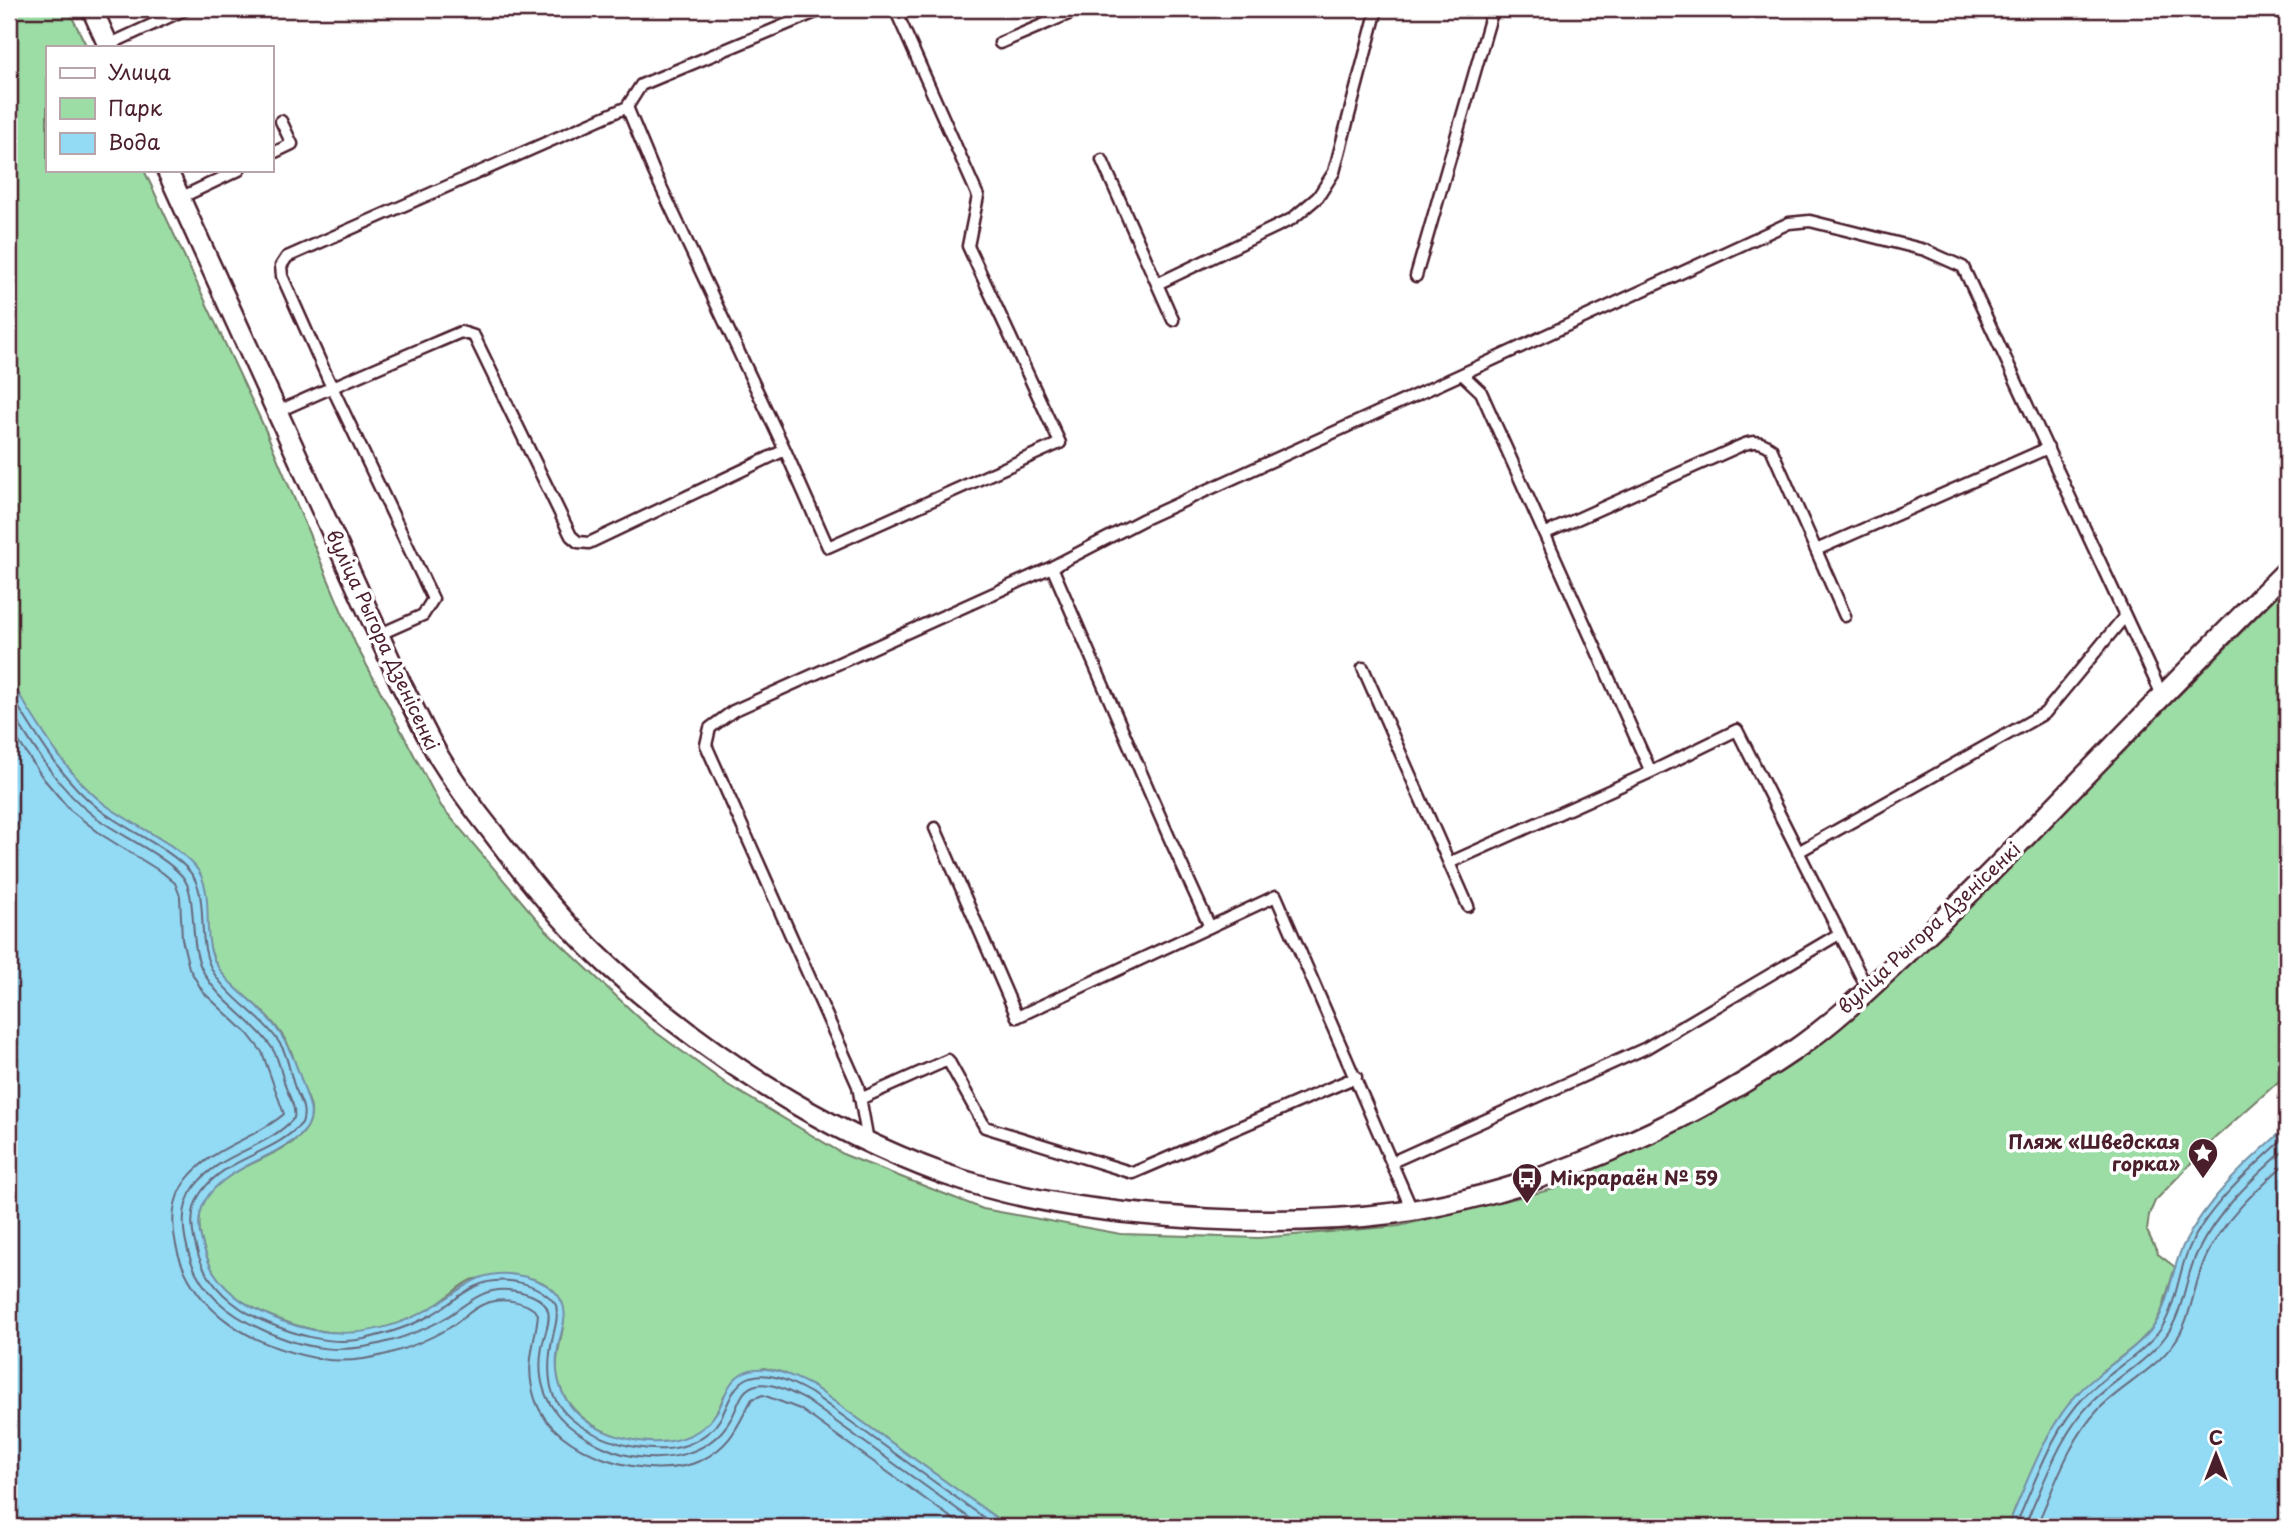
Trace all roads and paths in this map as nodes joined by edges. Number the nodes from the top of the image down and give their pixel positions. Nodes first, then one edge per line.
1 (92, 9) edge
2 (186, 9) edge
3 (823, 9) edge
4 (895, 9) edge
5 (1080, 9) edge
6 (1377, 9) edge
7 (1493, 9) edge
8 (1000, 43) dead end
9 (109, 46) edge
10 (627, 107) junction
11 (281, 121) dead end
12 (273, 153) edge
13 (1102, 160) dead end
14 (168, 172) edge
15 (235, 172) edge
16 (180, 198) junction
17 (1416, 276) dead end
18 (1157, 284) junction
19 (1173, 320) dead end
20 (1462, 374) junction
21 (332, 387) junction
22 (277, 412) junction
23 (2048, 448) junction
24 (785, 450) junction
25 (1546, 533) junction
26 (1816, 550) junction
27 (1052, 567) junction
28 (2287, 570) edge
29 (1845, 615) dead end
30 (2125, 616) junction
31 (378, 635) junction
32 (1363, 668) dead end
33 (2162, 695) junction
34 (1651, 772) junction
35 (934, 828) dead end
36 (1798, 852) junction
37 (1449, 863) junction
38 (1468, 906) dead end
39 (1210, 927) junction
40 (1839, 934) junction
41 (1868, 990) junction
42 (1356, 1077) junction
43 (860, 1099) junction
44 (868, 1141) junction
45 (1392, 1162) junction
46 (1412, 1210) junction

1 - 9 street
2 - 9 lane
3 - 10 lane
4 - 24 lane
5 - 8 lane
6 - 18 lane
7 - 17 lane
10 - 21 lane
10 - 24 lane
11 - 12 lane
13 - 18 lane
14 - 16 street, вуліца Рыгора Дзенісенкі
15 - 16 lane
16 - 22 street, вуліца Рыгора Дзенісенкі
18 - 19 lane
20 - 23 lane
20 - 25 lane
20 - 27 lane
21 - 22 lane
21 - 24 lane
21 - 31 lane
22 - 31 street, вуліца Рыгора Дзенісенкі
23 - 26 lane
23 - 30 lane
25 - 26 lane
25 - 34 lane
26 - 29 lane
27 - 39 lane
27 - 43 lane
28 - 33 street, вуліца Рыгора Дзенісенкі
30 - 33 lane
30 - 36 lane
31 - 44 street, вуліца Рыгора Дзенісенкі
32 - 37 lane
33 - 41 street, вуліца Рыгора Дзенісенкі
34 - 36 lane
34 - 37 lane
35 - 39 lane
36 - 40 lane
37 - 38 lane
39 - 42 lane
40 - 41 lane
40 - 45 lane
41 - 46 street, вуліца Рыгора Дзенісенкі
42 - 43 lane
42 - 45 lane
43 - 44 lane
44 - 46 street, вуліца Рыгора Дзенісенкі
45 - 46 lane

